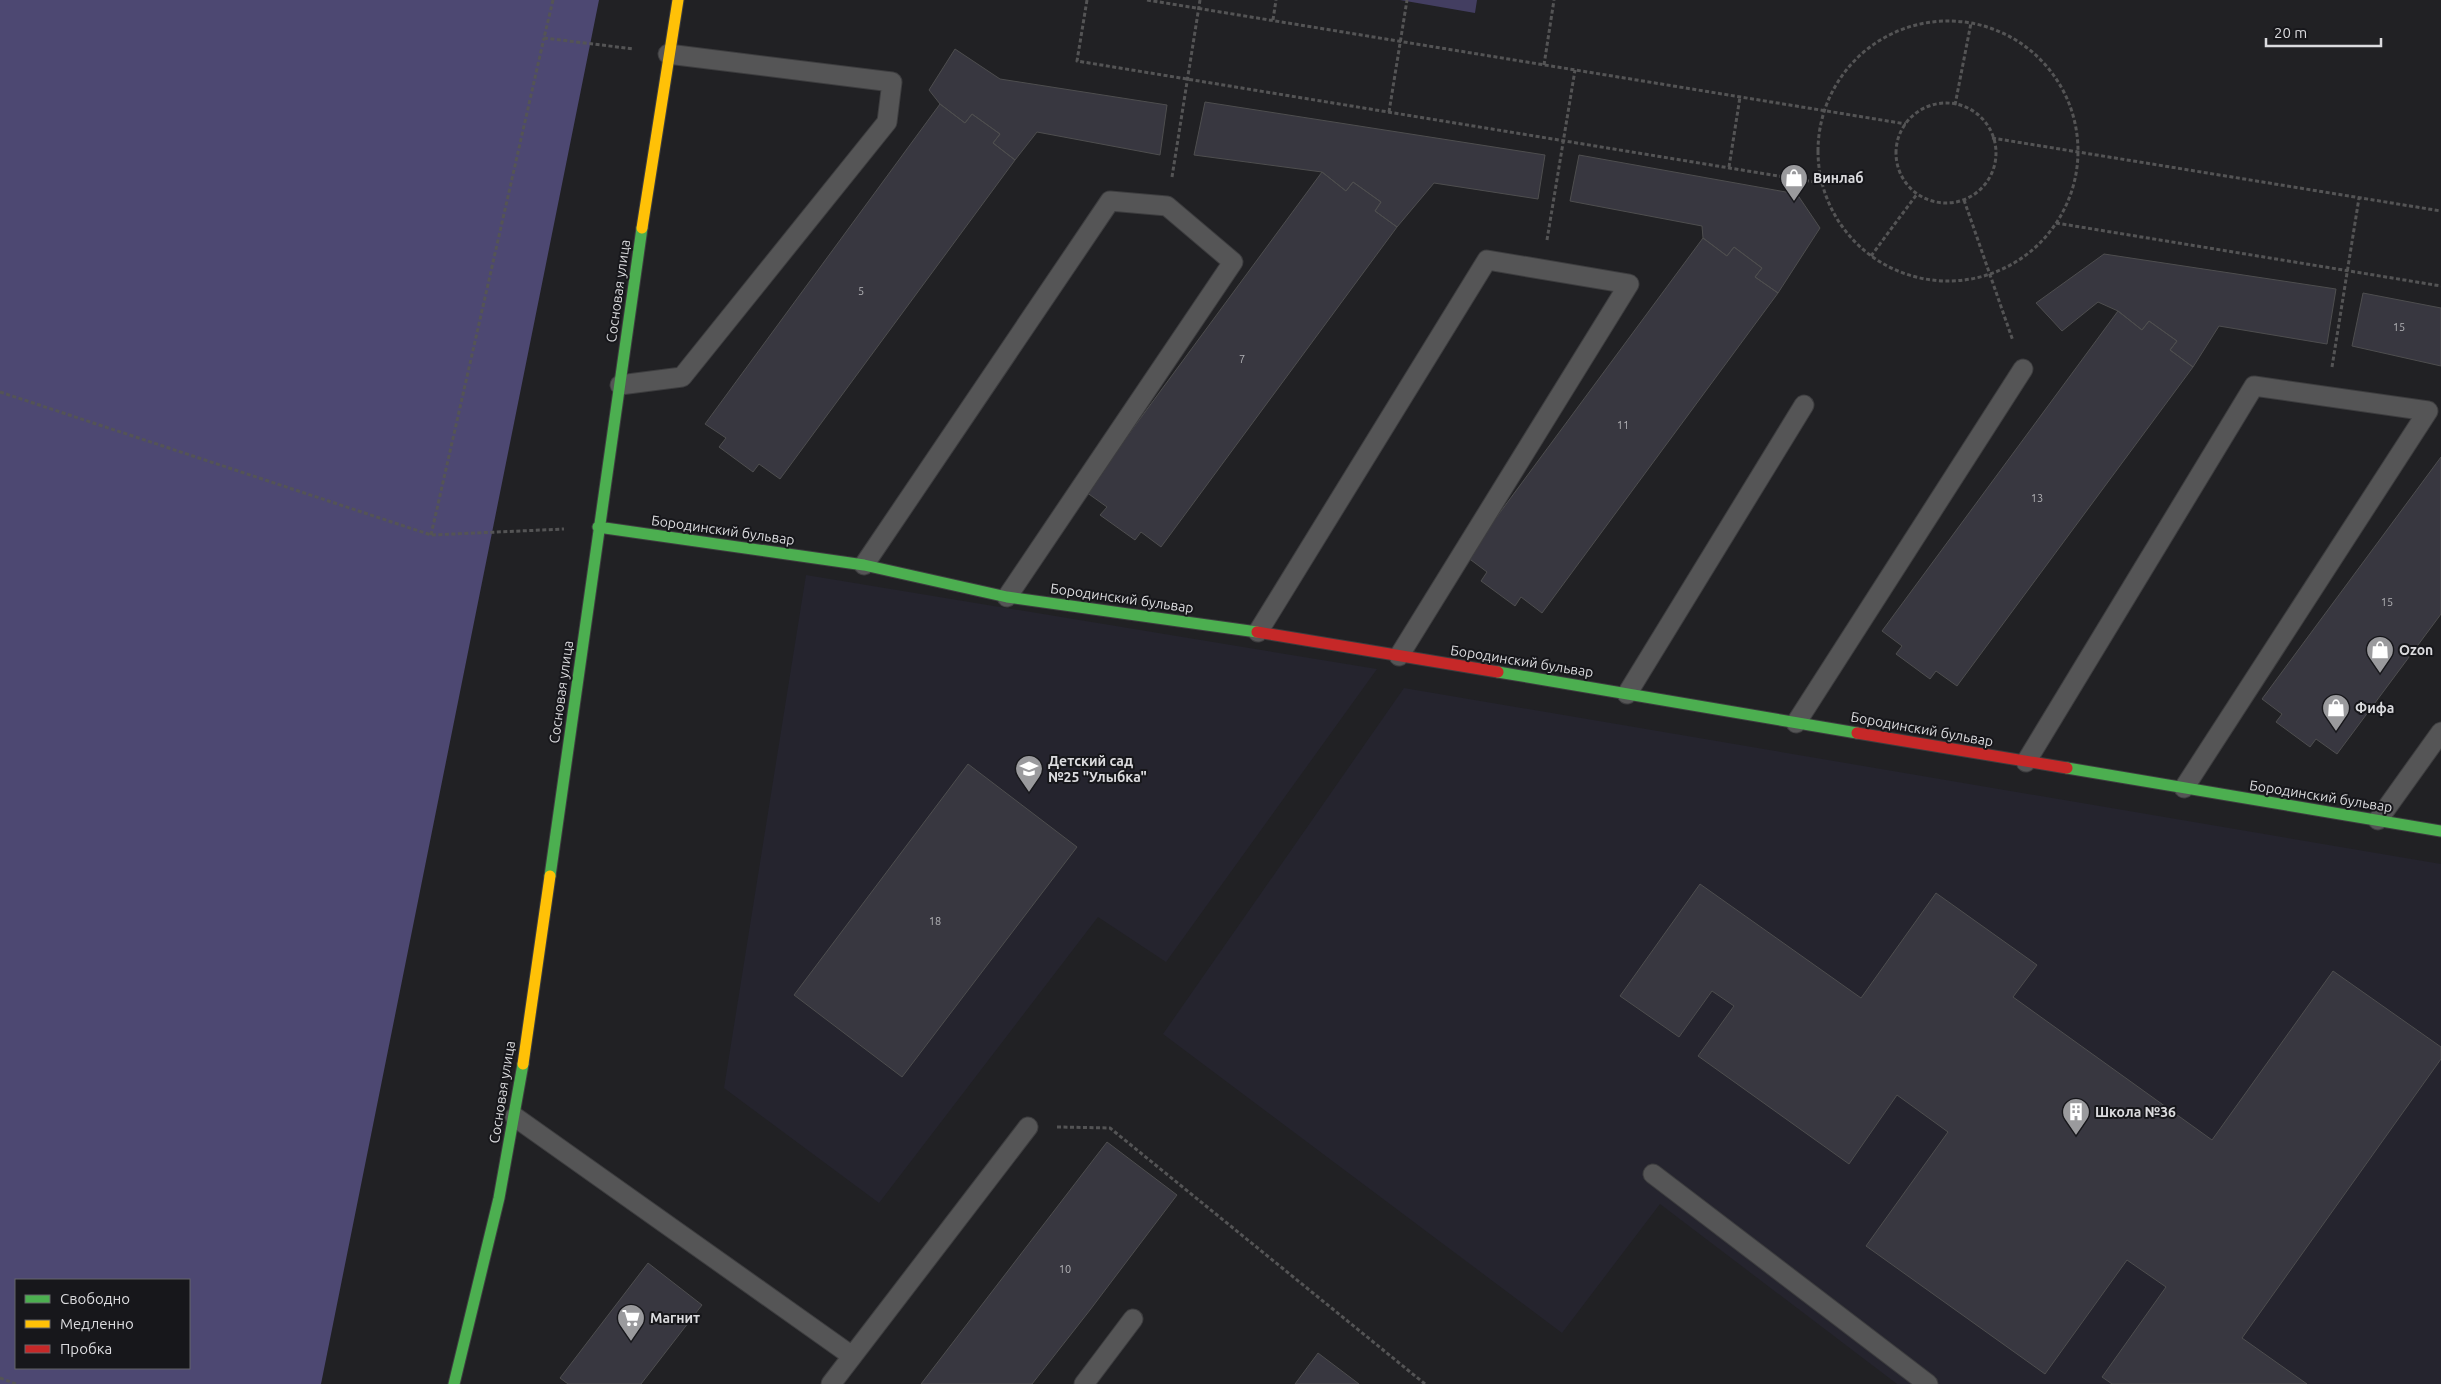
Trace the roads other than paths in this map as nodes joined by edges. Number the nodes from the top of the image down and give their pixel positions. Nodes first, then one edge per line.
1 (678, 0) edge
2 (668, 54) junction
3 (2023, 369) road end
4 (620, 384) junction
5 (1804, 404) dead end
6 (598, 527) junction
7 (864, 565) junction
8 (1007, 596) junction
9 (1258, 632) junction
10 (1399, 656) junction
11 (1627, 694) junction
12 (1796, 722) junction
13 (2441, 732) edge
14 (2026, 762) junction
15 (2184, 788) junction
16 (2378, 820) junction
17 (2441, 831) edge
18 (515, 1118) junction
19 (1028, 1127) road end
20 (1653, 1174) dead end
21 (1133, 1319) dead end
22 (852, 1356) junction
23 (454, 1384) edge
24 (831, 1384) edge
25 (1084, 1384) edge
26 (1928, 1384) edge

1 - 2 street, Сосновая улица
2 - 4 street, Сосновая улица
2 - 4 lane
3 - 12 lane
4 - 6 street, Сосновая улица
5 - 11 lane
6 - 7 street, Бородинский бульвар
6 - 18 street, Сосновая улица
7 - 8 street, Бородинский бульвар
7 - 8 lane
8 - 9 street, Бородинский бульвар
9 - 10 street, Бородинский бульвар
9 - 10 lane
10 - 11 street, Бородинский бульвар
11 - 12 street, Бородинский бульвар
12 - 14 street, Бородинский бульвар
13 - 16 lane
14 - 15 street, Бородинский бульвар
14 - 15 lane
15 - 16 street, Бородинский бульвар
16 - 17 street, Бородинский бульвар
18 - 22 lane
18 - 23 street, Сосновая улица
19 - 22 lane
20 - 26 lane
21 - 25 lane
22 - 24 lane

